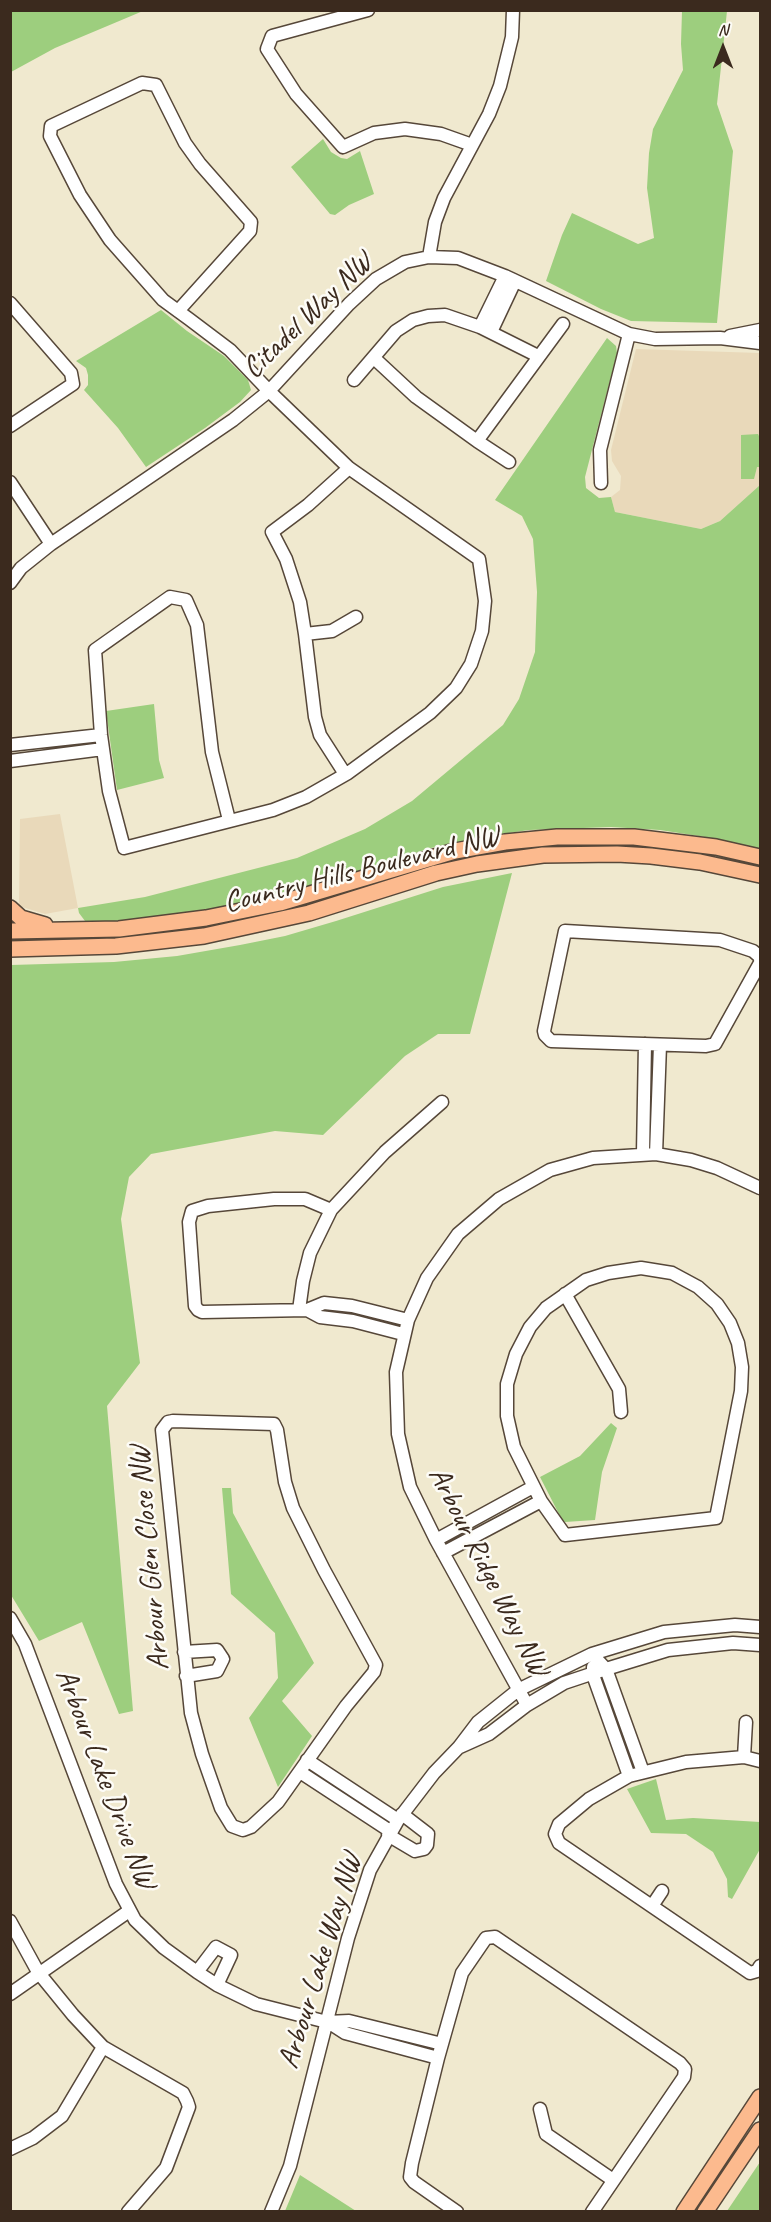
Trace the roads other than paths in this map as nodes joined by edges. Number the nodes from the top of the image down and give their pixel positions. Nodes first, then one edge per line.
1 (368, 10) edge
2 (513, 10) edge
3 (472, 145) junction
4 (429, 257) junction
5 (510, 279) junction
6 (10, 303) edge
7 (178, 311) junction
8 (563, 324) dead end
9 (485, 330) junction
10 (760, 330) edge
11 (629, 334) junction
12 (720, 338) junction
13 (760, 343) edge
14 (538, 356) junction
15 (374, 358) junction
16 (354, 380) dead end
17 (269, 391) junction
18 (10, 426) edge
19 (477, 441) junction
20 (509, 462) dead end
21 (349, 468) junction
22 (10, 482) edge
23 (601, 483) dead end
24 (51, 544) junction
25 (10, 583) edge
26 (356, 617) dead end
27 (306, 634) junction
28 (101, 735) junction
29 (10, 745) edge
30 (103, 749) junction
31 (10, 761) edge
32 (345, 774) junction
33 (229, 820) junction
34 (760, 857) edge
35 (760, 875) edge
36 (10, 908) edge
37 (10, 931) edge
38 (69, 931) junction
39 (10, 949) edge
40 (760, 962) edge
41 (645, 1044) junction
42 (660, 1045) junction
43 (442, 1102) dead end
44 (650, 1154) junction
45 (760, 1188) edge
46 (331, 1210) junction
47 (565, 1294) junction
48 (303, 1310) junction
49 (408, 1320) junction
50 (403, 1334) junction
51 (621, 1413) dead end
52 (533, 1487) junction
53 (541, 1501) junction
54 (436, 1540) junction
55 (443, 1553) junction
56 (10, 1618) edge
57 (760, 1627) edge
58 (760, 1645) edge
59 (184, 1652) junction
60 (592, 1654) junction
61 (606, 1669) junction
62 (593, 1675) junction
63 (186, 1676) junction
64 (518, 1690) junction
65 (527, 1705) junction
66 (746, 1722) dead end
67 (459, 1747) junction
68 (744, 1757) junction
69 (308, 1760) junction
70 (760, 1761) edge
71 (300, 1772) junction
72 (643, 1772) junction
73 (630, 1776) junction
74 (400, 1817) junction
75 (389, 1833) junction
76 (662, 1891) dead end
77 (652, 1906) junction
78 (129, 1911) junction
79 (10, 1921) edge
80 (760, 1966) edge
81 (38, 1972) junction
82 (197, 1972) junction
83 (217, 1985) junction
84 (10, 1994) edge
85 (327, 2022) junction
86 (442, 2044) junction
87 (103, 2047) junction
88 (438, 2058) junction
89 (760, 2097) edge
90 (540, 2109) dead end
91 (760, 2130) edge
92 (10, 2149) edge
93 (613, 2180) junction
94 (128, 2211) edge
95 (271, 2211) edge
96 (457, 2211) edge
97 (592, 2211) edge
98 (684, 2211) edge
99 (705, 2211) edge

1 - 3 street
2 - 3 street
3 - 4 street
4 - 5 street, Citadel Way NW
4 - 17 street, Citadel Way NW
5 - 9 street
5 - 11 street, Citadel Way NW
6 - 18 street
7 - 7 street
7 - 17 street
8 - 14 street
9 - 14 street
9 - 15 street
10 - 12 street, Citadel Way NW
11 - 12 street, Citadel Way NW
11 - 23 street
12 - 13 street, Citadel Way NW
14 - 19 street
15 - 16 street
15 - 19 street
17 - 21 street
17 - 24 street, Citadel Way NW
19 - 20 street
21 - 27 street
21 - 32 street
22 - 24 street
24 - 25 street, Citadel Way NW
26 - 27 street
27 - 32 street
28 - 29 street
28 - 30 street
28 - 33 street
30 - 31 street
30 - 33 street
32 - 33 street
34 - 38 main road, Country Hills Boulevard NW
35 - 39 main road, Country Hills Boulevard NW
36 - 38 main road
37 - 38 main road, Country Hills Boulevard NW
40 - 41 street
40 - 42 street
41 - 42 street
41 - 44 street
42 - 44 street
43 - 46 street
44 - 45 street, Arbour Ridge Way NW
44 - 49 street, Arbour Ridge Way NW
46 - 48 street
46 - 48 street
47 - 51 street
47 - 52 street
47 - 53 street
48 - 49 street
48 - 50 street
49 - 50 street, Arbour Ridge Way NW
50 - 54 street, Arbour Ridge Way NW
52 - 53 street
52 - 54 street
53 - 55 street
54 - 55 street, Arbour Ridge Way NW
55 - 64 street, Arbour Ridge Way NW
56 - 78 street, Arbour Lake Drive NW
57 - 60 street, Arbour Lake Way NW
58 - 61 street, Arbour Lake Way NW
59 - 63 street, Arbour Glen Close NW
59 - 63 street
59 - 69 street, Arbour Glen Close NW
60 - 61 street
60 - 62 street
60 - 64 street, Arbour Lake Way NW
61 - 62 street, Arbour Lake Way NW
61 - 72 street
62 - 65 street, Arbour Lake Way NW
62 - 73 street
63 - 71 street, Arbour Glen Close NW
64 - 65 street, Arbour Ridge Way NW
64 - 67 street, Arbour Lake Way NW
65 - 67 street, Arbour Lake Way NW
66 - 68 street
67 - 74 street, Arbour Lake Way NW
68 - 70 street
68 - 72 street
69 - 71 street, Arbour Glen Close NW
69 - 74 street
71 - 75 street
72 - 73 street
73 - 77 street
74 - 75 street, Arbour Lake Way NW
74 - 75 street
75 - 85 street, Arbour Lake Way NW
76 - 77 street
77 - 80 street
78 - 81 street
78 - 82 street, Arbour Lake Drive NW
79 - 81 street
81 - 84 street
81 - 87 street
82 - 83 street, Arbour Lake Drive NW
82 - 83 street
83 - 85 street, Arbour Lake Drive NW
85 - 86 street
85 - 88 street
85 - 95 street, Arbour Lake Way NW
86 - 88 street
86 - 93 street
87 - 92 street
87 - 94 street
88 - 96 street
89 - 98 main road
90 - 93 street
91 - 99 main road
93 - 97 street

